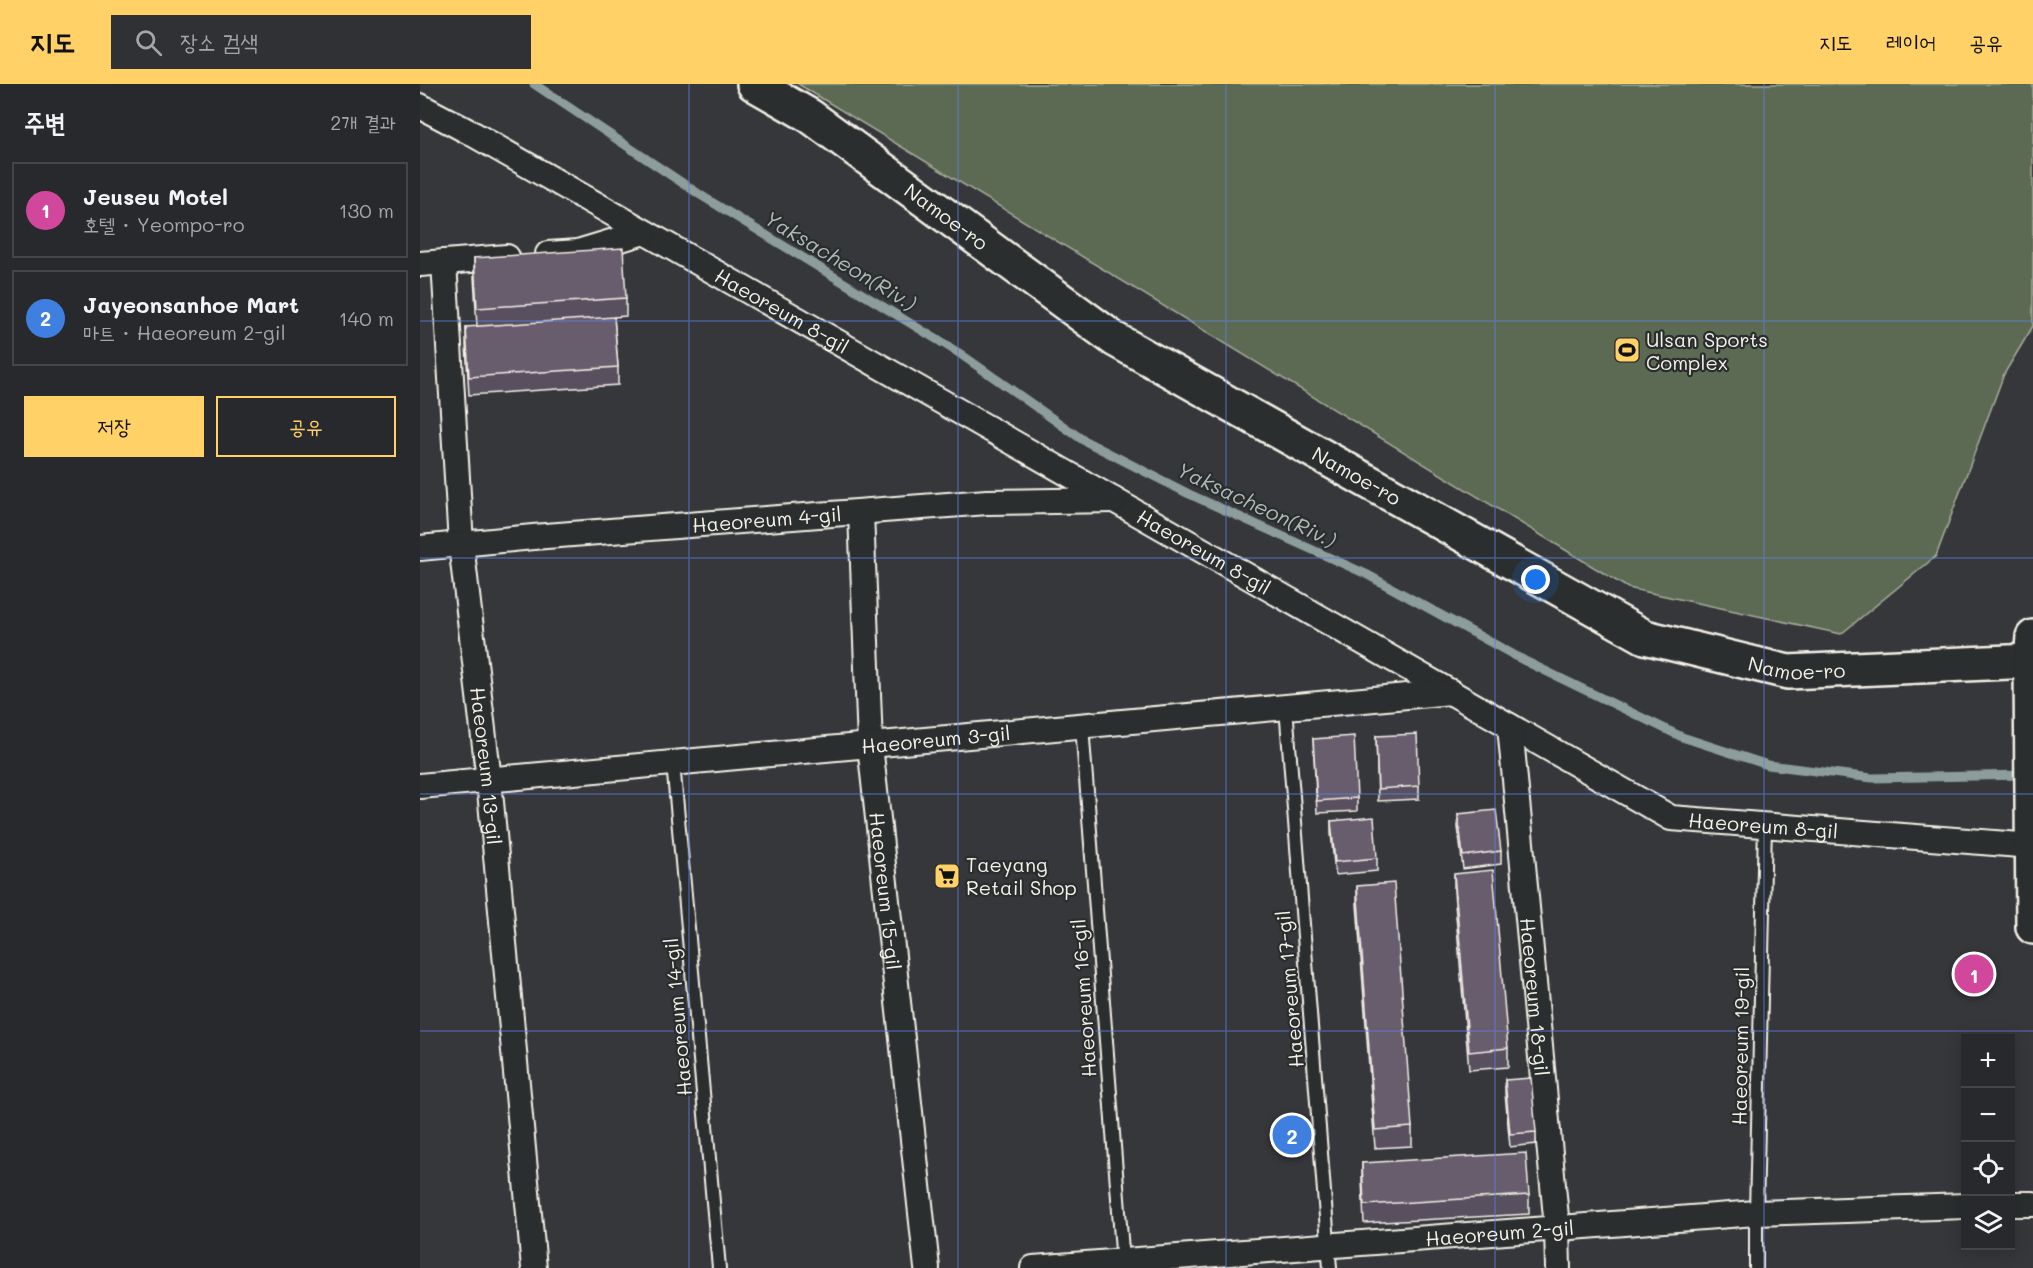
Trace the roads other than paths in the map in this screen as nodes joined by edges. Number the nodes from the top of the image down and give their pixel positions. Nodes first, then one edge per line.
1 (753, 84) edge
2 (420, 106) edge
3 (644, 232) junction
4 (444, 262) junction
5 (420, 264) edge
6 (1114, 500) junction
7 (861, 512) junction
8 (461, 544) junction
9 (420, 548) edge
10 (2032, 653) edge
11 (1451, 692) junction
12 (1286, 707) junction
13 (1082, 726) junction
14 (1510, 726) junction
15 (870, 745) junction
16 (673, 763) junction
17 (489, 780) junction
18 (420, 786) edge
19 (1765, 825) junction
20 (2033, 846) edge
21 (2033, 927) edge
22 (2033, 1203) edge
23 (2015, 1204) edge
24 (1961, 1206) edge
25 (1756, 1213) junction
26 (1557, 1228) junction
27 (1329, 1257) edge
28 (1123, 1265) edge
29 (534, 1268) edge
30 (719, 1268) edge
31 (927, 1268) edge
32 (1033, 1268) edge
33 (1558, 1268) edge
34 (1756, 1268) edge

1 - 10 street, Namoe-ro
2 - 3 street, Haeoreum 8-gil
3 - 4 street
3 - 6 street, Haeoreum 8-gil
4 - 5 street
4 - 8 street, Haeoreum 13-gil
6 - 7 street, Haeoreum 4-gil
6 - 11 street, Haeoreum 8-gil
7 - 8 street, Haeoreum 4-gil
7 - 15 street, Haeoreum 15-gil
8 - 9 street, Haeoreum 4-gil
8 - 17 street, Haeoreum 13-gil
10 - 20 street
11 - 12 street, Haeoreum 3-gil
11 - 14 street, Haeoreum 8-gil
12 - 13 street, Haeoreum 3-gil
12 - 27 lane, Haeoreum 17-gil
13 - 15 street, Haeoreum 3-gil
13 - 28 lane, Haeoreum 16-gil
14 - 19 street, Haeoreum 8-gil
14 - 26 street, Haeoreum 18-gil
15 - 16 street, Haeoreum 3-gil
15 - 31 street, Haeoreum 15-gil
16 - 17 street, Haeoreum 3-gil
16 - 30 lane, Haeoreum 14-gil
17 - 18 street, Haeoreum 3-gil
17 - 29 street, Haeoreum 13-gil
19 - 20 street, Haeoreum 8-gil
19 - 25 lane, Haeoreum 19-gil
20 - 21 street
22 - 23 street
24 - 25 street, Haeoreum 2-gil
25 - 26 street, Haeoreum 2-gil
25 - 34 lane, Haeoreum 19-gil
26 - 27 street, Haeoreum 2-gil
26 - 33 street, Haeoreum 18-gil
27 - 28 street, Haeoreum 2-gil
28 - 32 street, Haeoreum 2-gil

